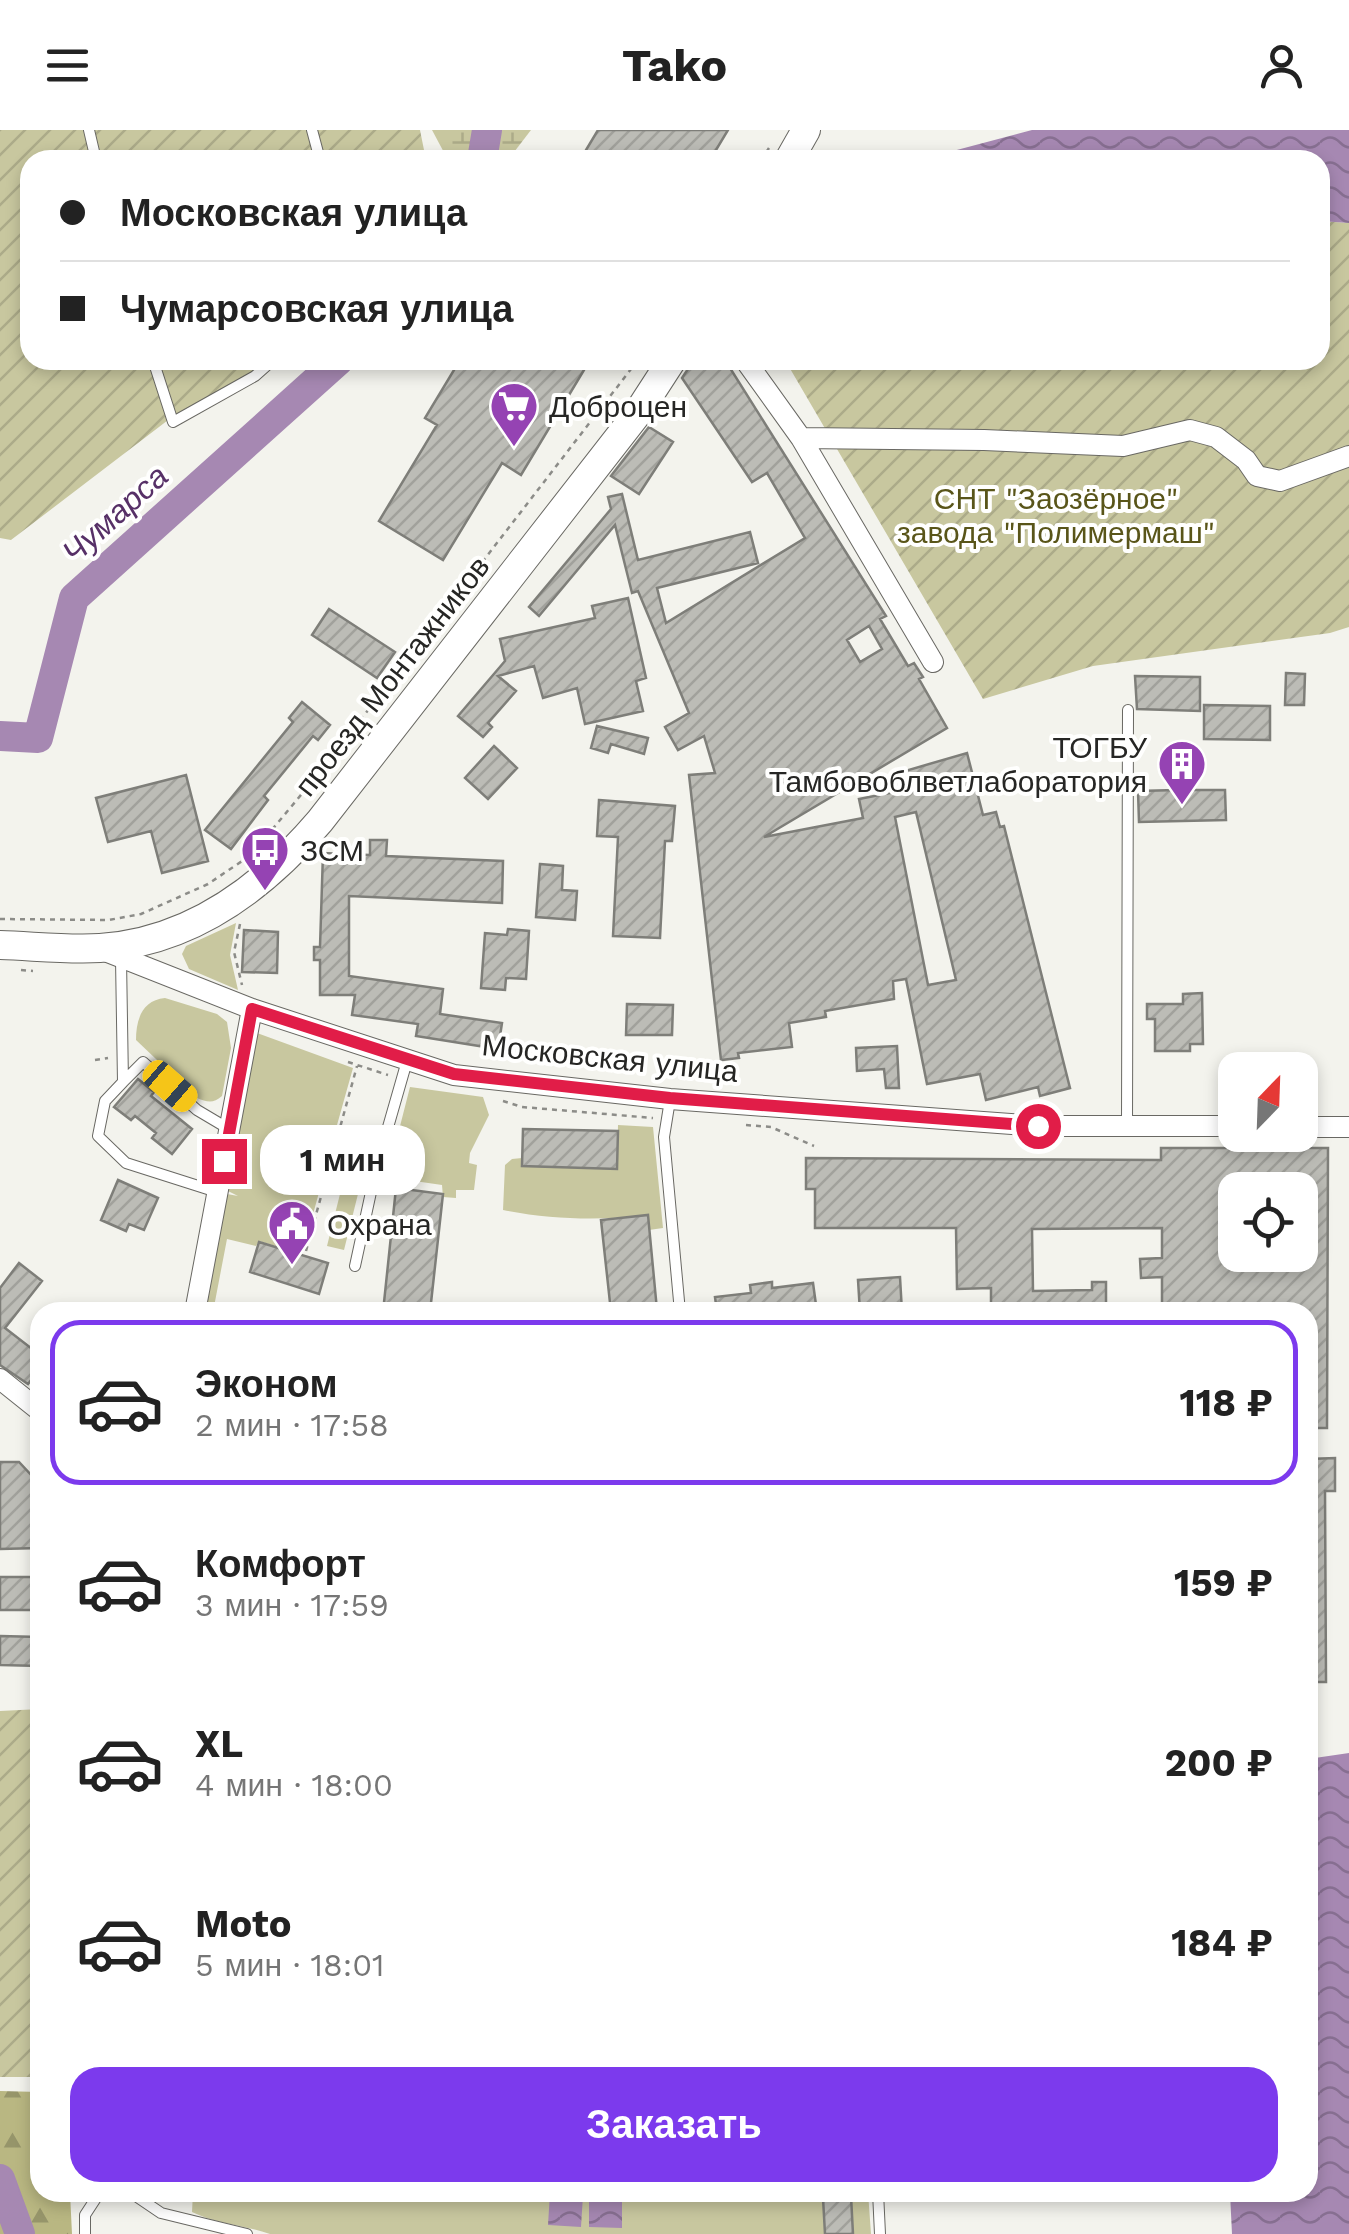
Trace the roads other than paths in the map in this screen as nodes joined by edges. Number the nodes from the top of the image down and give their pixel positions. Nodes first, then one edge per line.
1 (156, 370) edge
2 (262, 370) edge
3 (666, 370) edge
4 (752, 370) edge
5 (801, 438) junction
6 (1349, 456) edge
7 (933, 662) dead end
8 (1128, 710) dead end
9 (0, 945) edge
10 (110, 954) junction
11 (252, 1009) junction
12 (408, 1062) junction
13 (123, 1082) junction
14 (670, 1098) junction
15 (1127, 1126) junction
16 (1218, 1126) edge
17 (1318, 1127) edge
18 (1349, 1127) edge
19 (229, 1129) junction
20 (219, 1193) junction
21 (355, 1266) dead end
22 (197, 1302) edge
23 (679, 1302) edge
24 (0, 1380) edge
25 (30, 1402) edge
26 (93, 2202) edge
27 (146, 2202) edge
28 (878, 2202) edge
29 (85, 2234) edge
30 (247, 2234) edge
31 (880, 2234) edge

1 - 2 lane
3 - 10 main road, проезд Монтажников
4 - 5 street
5 - 6 street
5 - 7 street
8 - 15 lane
9 - 10 main road, Московская улица
10 - 11 street, Московская улица
10 - 13 lane
11 - 12 street, Московская улица
11 - 19 street
12 - 14 street, Московская улица
12 - 21 lane
13 - 19 lane
13 - 20 lane
14 - 15 street, Московская улица
14 - 23 lane
15 - 16 street, Московская улица
17 - 18 street
19 - 20 street
20 - 22 street
24 - 25 street
26 - 29 lane
27 - 30 lane
28 - 31 lane

